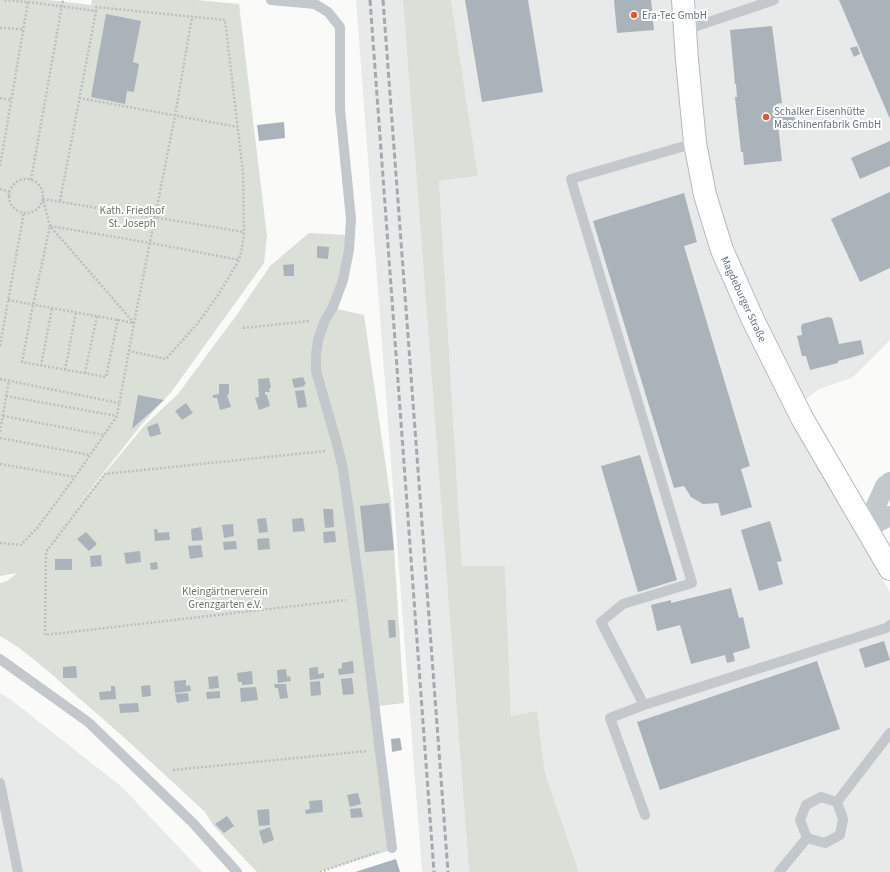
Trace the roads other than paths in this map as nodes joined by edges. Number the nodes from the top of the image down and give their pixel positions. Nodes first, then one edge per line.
1 (271, 0) edge
2 (683, 0) edge
3 (774, 0) edge
4 (685, 30) junction
5 (695, 143) junction
6 (890, 482) edge
7 (890, 516) edge
8 (866, 528) junction
9 (890, 570) edge
10 (890, 625) edge
11 (0, 659) edge
12 (644, 705) junction
13 (890, 733) edge
14 (0, 783) edge
15 (837, 802) junction
16 (645, 815) dead end
17 (807, 838) junction
18 (392, 848) road end
19 (18, 872) edge
20 (237, 872) edge
21 (779, 872) edge

1 - 18 lane
2 - 4 street, Magdeburger Straße
3 - 4 lane
4 - 5 street, Magdeburger Straße
5 - 8 street, Magdeburger Straße
5 - 12 lane
6 - 8 street
7 - 8 street
8 - 9 street, Magdeburger Straße
10 - 12 lane
11 - 20 lane
12 - 16 lane
13 - 15 lane
14 - 19 lane
15 - 17 lane
15 - 17 lane
17 - 21 lane

